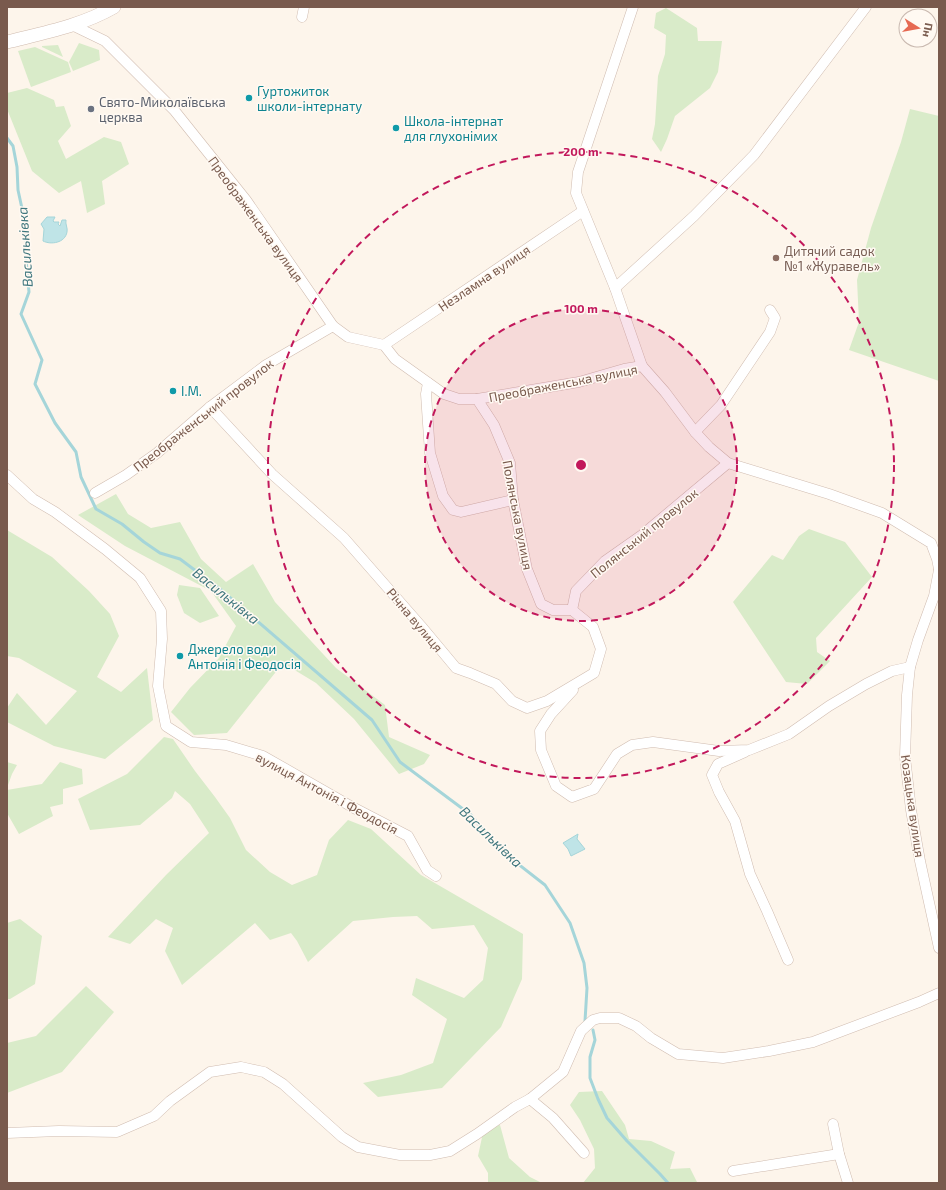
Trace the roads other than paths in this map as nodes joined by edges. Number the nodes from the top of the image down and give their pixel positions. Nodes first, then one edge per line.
1 (114, 7) edge
2 (633, 7) edge
3 (866, 7) edge
4 (72, 25) junction
5 (7, 42) edge
6 (583, 211) junction
7 (615, 288) junction
8 (770, 310) dead end
9 (333, 326) junction
10 (384, 345) junction
11 (642, 366) junction
12 (428, 383) junction
13 (477, 399) junction
14 (210, 408) junction
15 (695, 432) junction
16 (728, 463) junction
17 (7, 475) edge
18 (95, 493) dead end
19 (513, 500) junction
20 (935, 544) edge
21 (938, 566) edge
22 (572, 610) junction
23 (910, 667) junction
24 (581, 681) junction
25 (748, 750) junction
26 (436, 876) dead end
27 (939, 948) edge
28 (788, 960) dead end
29 (939, 993) edge
30 (530, 1099) junction
31 (833, 1124) dead end
32 (7, 1133) edge
33 (584, 1153) dead end
34 (839, 1154) junction
35 (733, 1171) dead end
36 (848, 1183) edge

1 - 4 street
2 - 6 street
3 - 7 street
4 - 5 street
4 - 9 street, Преображенська вулиця
6 - 7 street
6 - 10 street, Незламна вулиця
7 - 11 street
8 - 15 street
9 - 10 street, Преображенська вулиця
9 - 14 street, Преображенський провулок
10 - 12 street, Преображенська вулиця
11 - 13 street, Преображенська вулиця
11 - 15 street, Преображенська вулиця
12 - 13 street, Преображенська вулиця
12 - 19 street
13 - 19 street, Полянська вулиця
14 - 18 street, Преображенський провулок
14 - 24 street, Річна вулиця
15 - 16 street, Преображенська вулиця
16 - 20 street, Преображенська вулиця
16 - 22 street, Полянський провулок
17 - 26 street, вулиця Антонія і Феодосія
19 - 22 street, Полянська вулиця
20 - 21 street, Преображенська вулиця
21 - 23 street, Козацька вулиця
22 - 24 street, Річна вулиця
23 - 25 street
23 - 27 street, Козацька вулиця
24 - 25 street
25 - 28 street
29 - 30 street
30 - 32 street
30 - 33 street
31 - 34 street
34 - 35 street
34 - 36 street

